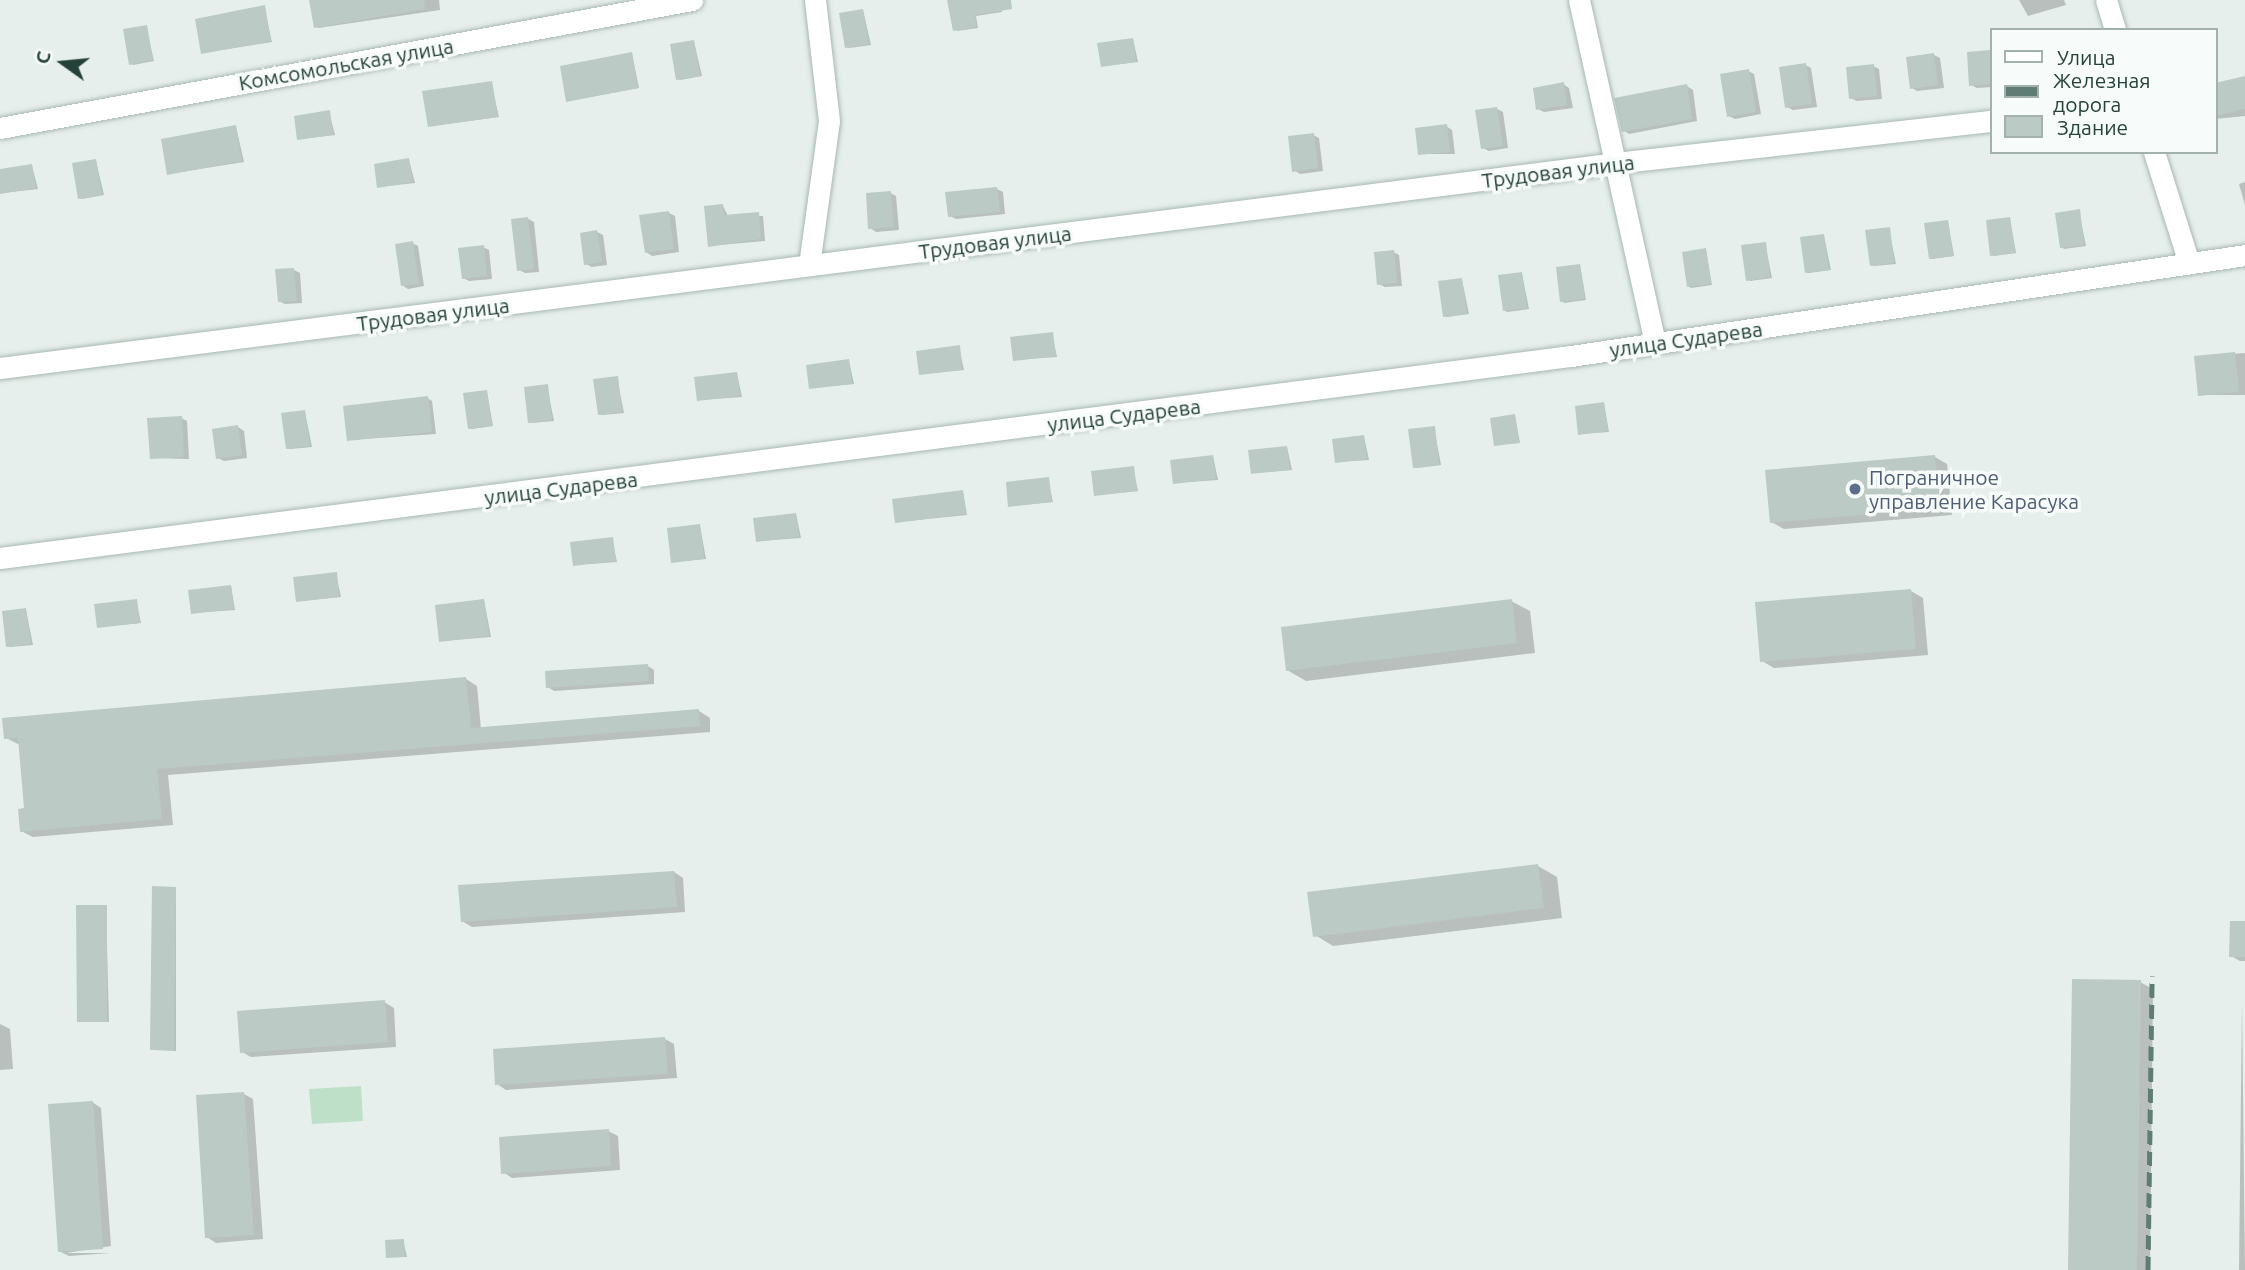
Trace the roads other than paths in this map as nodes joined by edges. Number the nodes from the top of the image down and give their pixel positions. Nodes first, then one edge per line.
1 (692, 0) edge
2 (815, 0) edge
3 (1579, 0) edge
4 (2106, 0) edge
5 (2114, 28) edge
6 (1990, 121) edge
7 (0, 128) edge
8 (2155, 154) edge
9 (1615, 163) junction
10 (2245, 255) edge
11 (2189, 264) junction
12 (810, 265) junction
13 (1655, 344) junction
14 (0, 368) edge
15 (0, 558) edge

1 - 7 street, Комсомольская улица
2 - 12 street
3 - 9 street
4 - 5 street
6 - 9 street, Трудовая улица
8 - 11 street
9 - 12 street, Трудовая улица
9 - 13 street
10 - 11 street, улица Сударева
11 - 13 street, улица Сударева
12 - 14 street, Трудовая улица
13 - 15 street, улица Сударева

